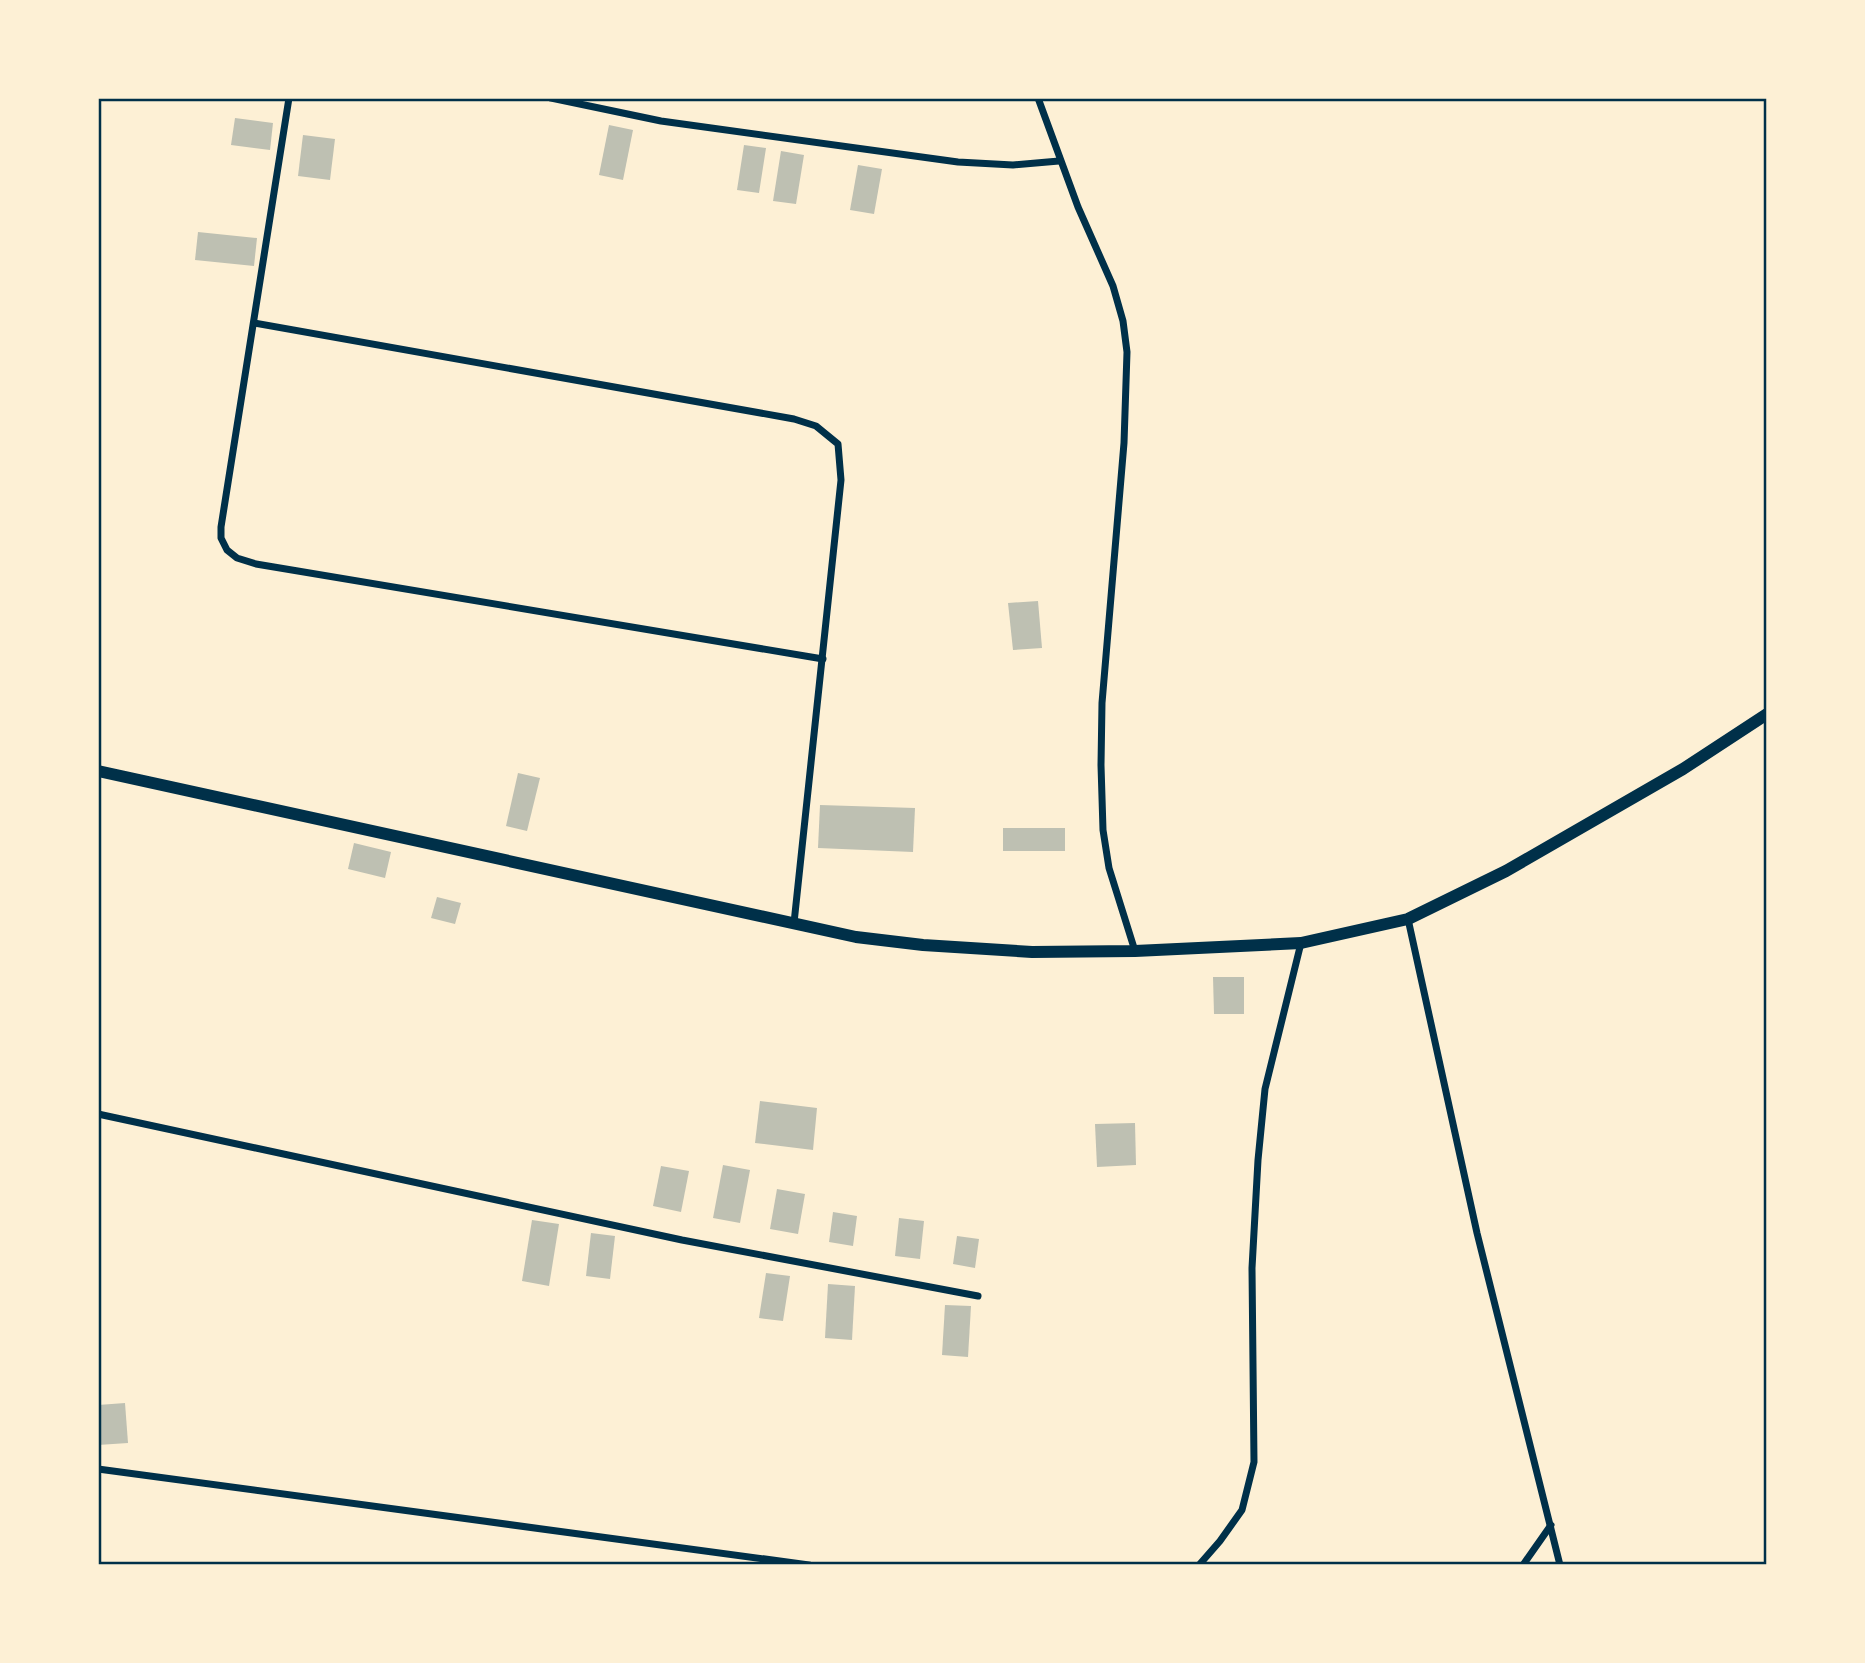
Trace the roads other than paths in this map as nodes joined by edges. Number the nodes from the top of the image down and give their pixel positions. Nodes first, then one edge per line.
1 (289, 98) edge
2 (551, 98) edge
3 (1038, 98) edge
4 (1059, 161) junction
5 (254, 323) junction
6 (823, 659) junction
7 (1767, 714) edge
8 (98, 771) edge
9 (1408, 919) junction
10 (794, 923) junction
11 (1301, 943) junction
12 (1135, 951) junction
13 (98, 1114) edge
14 (978, 1296) dead end
15 (98, 1469) edge
16 (1551, 1525) junction
17 (809, 1565) edge
18 (1199, 1565) edge
19 (1524, 1565) edge
20 (1560, 1565) edge

1 - 5 street
2 - 4 street
3 - 4 street
4 - 12 street
5 - 6 street
5 - 6 street
6 - 10 street
7 - 9 main road
8 - 10 main road
9 - 11 main road
9 - 16 street
10 - 12 main road
11 - 12 main road
11 - 18 street
13 - 14 street
15 - 17 street
16 - 19 street
16 - 20 street

